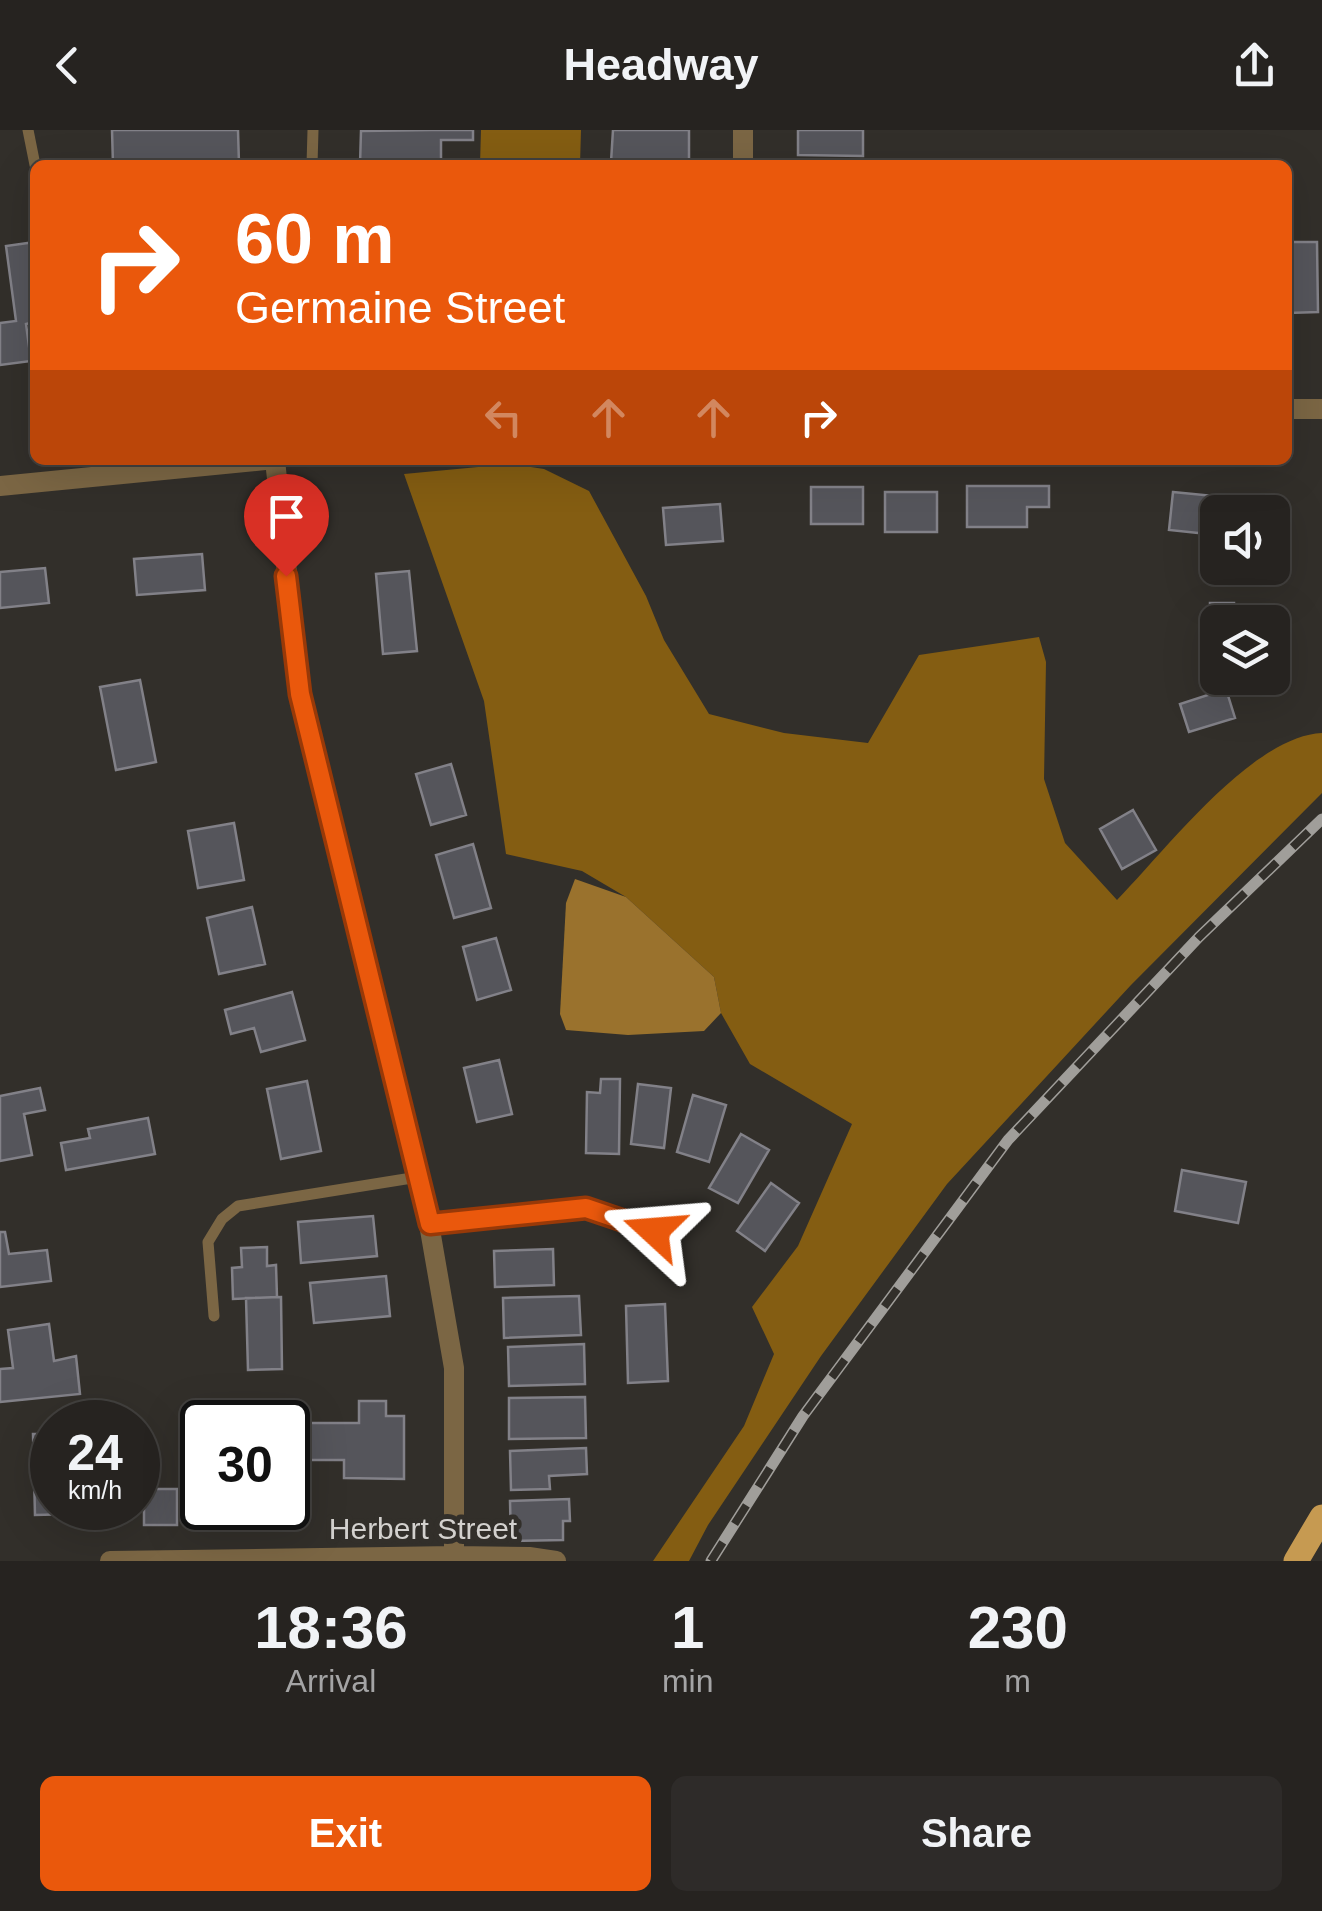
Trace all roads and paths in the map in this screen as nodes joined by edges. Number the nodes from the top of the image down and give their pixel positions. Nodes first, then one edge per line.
1 (28, 130) edge
2 (313, 130) edge
3 (743, 130) edge
4 (34, 160) edge
5 (312, 160) edge
6 (743, 160) edge
7 (1292, 409) edge
8 (1322, 409) edge
9 (275, 465) edge
10 (136, 466) edge
11 (0, 486) edge
12 (418, 1176) junction
13 (430, 1224) junction
14 (654, 1231) dead end
15 (214, 1316) dead end
16 (1322, 1517) edge
17 (454, 1556) junction
18 (110, 1561) edge
19 (556, 1561) edge
20 (1296, 1561) edge

1 - 4 lane
2 - 5 lane
3 - 6 street
7 - 8 street
9 - 12 street
10 - 11 street
12 - 13 street
12 - 15 lane
13 - 14 street
13 - 17 street
16 - 20 main road
17 - 18 street, Herbert Street
17 - 19 street, Herbert Street

